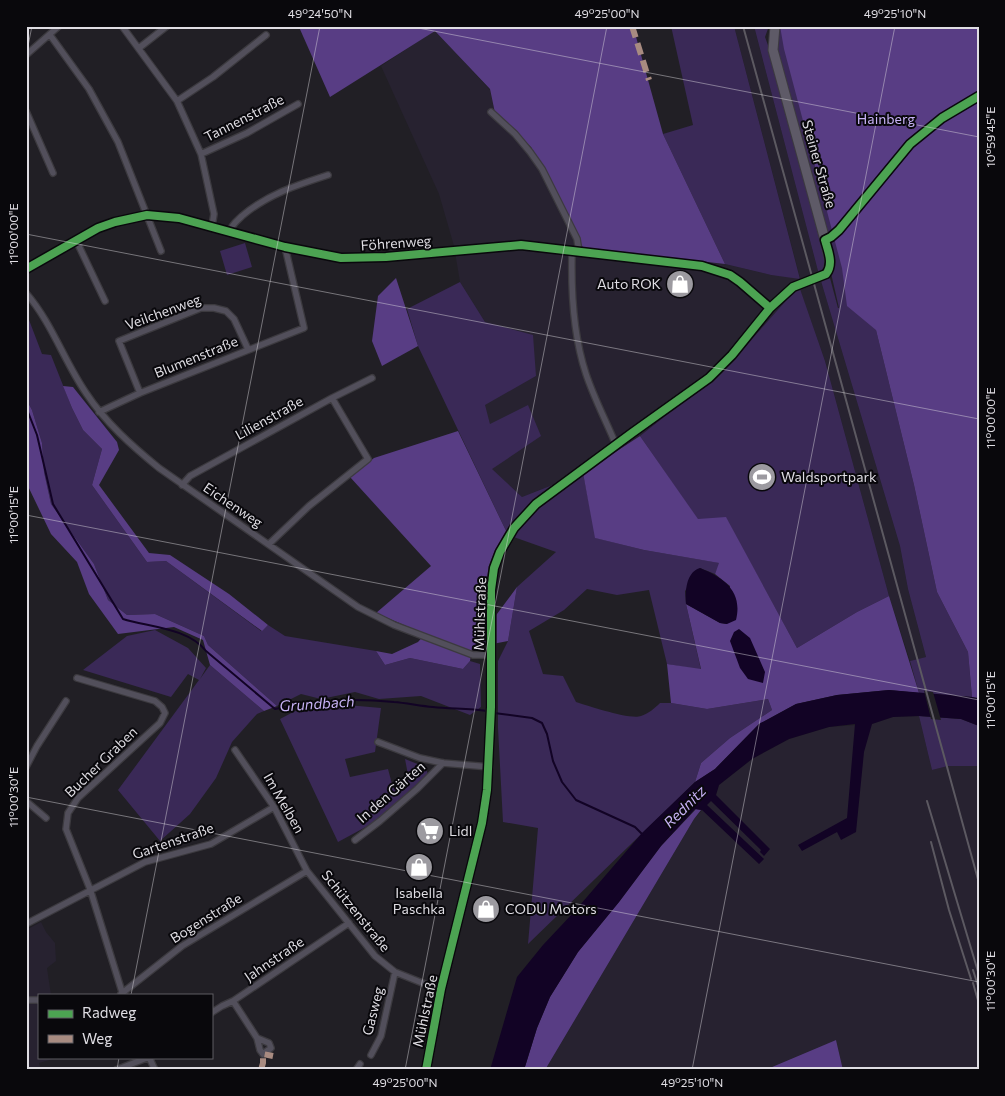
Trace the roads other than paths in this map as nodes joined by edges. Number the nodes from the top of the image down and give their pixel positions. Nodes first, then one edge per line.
1 (58, 26) edge
2 (122, 26) edge
3 (168, 26) edge
4 (775, 26) edge
5 (50, 35) junction
6 (266, 35) dead end
7 (139, 48) junction
8 (26, 55) edge
9 (177, 101) junction
10 (298, 104) dead end
11 (26, 112) edge
12 (491, 112) dead end
13 (201, 154) junction
14 (53, 173) dead end
15 (328, 175) dead end
16 (147, 215) junction
17 (212, 226) junction
18 (230, 231) junction
19 (76, 240) junction
20 (285, 247) junction
21 (162, 252) dead end
22 (572, 252) junction
23 (579, 252) junction
24 (26, 269) edge
25 (793, 286) joint
26 (26, 293) edge
27 (105, 301) dead end
28 (770, 308) junction
29 (248, 350) junction
30 (372, 378) dead end
31 (140, 393) junction
32 (332, 398) junction
33 (100, 412) junction
34 (616, 445) junction
35 (182, 485) junction
36 (269, 544) junction
37 (491, 656) junction
38 (77, 678) dead end
39 (66, 701) dead end
40 (378, 742) dead end
41 (235, 750) dead end
42 (443, 763) junction
43 (26, 767) edge
44 (490, 767) junction
45 (26, 801) edge
46 (274, 808) junction
47 (46, 818) dead end
48 (355, 840) dead end
49 (307, 871) junction
50 (90, 889) junction
51 (349, 923) junction
52 (26, 924) edge
53 (395, 972) junction
54 (442, 989) junction
55 (122, 994) edge
56 (233, 1001) junction
57 (212, 1012) edge
58 (258, 1038) dead end
59 (372, 1055) dead end
60 (146, 1058) edge
61 (149, 1058) edge
62 (116, 1070) edge
63 (155, 1070) edge
64 (426, 1070) edge

1 - 5 street
2 - 7 street
3 - 7 street
4 - 25 street, Steiner Straße
5 - 8 street
5 - 16 street
6 - 9 street
7 - 9 street
9 - 13 street
10 - 13 street, Tannenstraße
11 - 14 street
12 - 23 street
13 - 17 street
15 - 18 street
16 - 17 street, Föhrenweg
16 - 19 street, Föhrenweg
16 - 21 street
17 - 18 street, Föhrenweg
18 - 20 street, Föhrenweg
19 - 24 street, Föhrenweg
19 - 27 street
20 - 22 street, Föhrenweg
20 - 29 street, Blumenstraße
22 - 23 street, Föhrenweg
22 - 34 street
23 - 28 street, Föhrenweg
25 - 28 street, Mühlstraße
26 - 33 street, Eichenweg
28 - 34 street, Mühlstraße
29 - 31 street, Blumenstraße
29 - 31 street, Veilchenweg
30 - 32 street, Lilienstraße
31 - 33 street, Blumenstraße
32 - 35 street, Lilienstraße
32 - 36 street
33 - 35 street, Eichenweg
34 - 37 street, Mühlstraße
35 - 36 street, Eichenweg
36 - 37 street, Eichenweg
37 - 44 street, Mühlstraße
38 - 50 street, Bucher Graben
39 - 43 street
40 - 42 street
41 - 46 street, Im Melben
42 - 44 street
42 - 48 street, In den Gärten
44 - 54 street, Mühlstraße
45 - 47 street
46 - 49 street, Im Melben
46 - 50 street, Gartenstraße
49 - 51 street, Schützenstraße
49 - 55 street, Bogenstraße
50 - 52 street, Gartenstraße
50 - 55 street, Bucher Graben
51 - 53 street, Schützenstraße
51 - 56 street, Jahnstraße
53 - 54 street, Schützenstraße
53 - 59 street, Gasweg
54 - 64 street, Mühlstraße
56 - 57 street, Jahnstraße
56 - 58 street
60 - 62 street
61 - 63 street

